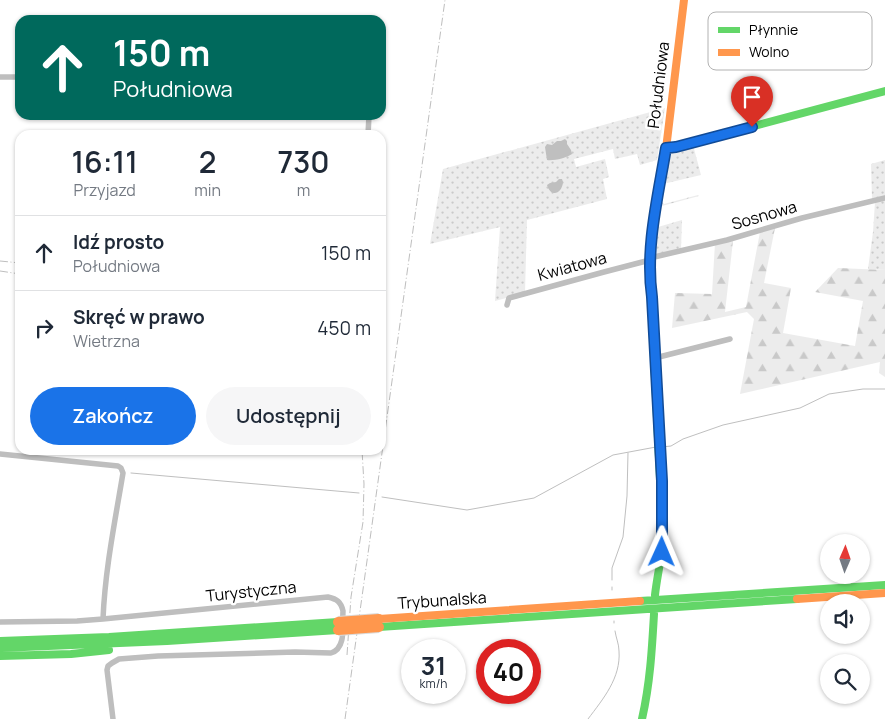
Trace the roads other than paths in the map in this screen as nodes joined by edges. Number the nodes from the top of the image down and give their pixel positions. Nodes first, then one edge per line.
1 (684, 0) edge
2 (0, 77) edge
3 (15, 77) edge
4 (885, 91) edge
5 (666, 148) junction
6 (885, 198) edge
7 (650, 259) junction
8 (506, 305) dead end
9 (730, 339) dead end
10 (655, 358) junction
11 (0, 454) edge
12 (885, 585) edge
13 (885, 593) edge
14 (655, 595) dead end
15 (654, 614) dead end
16 (103, 619) junction
17 (0, 622) edge
18 (379, 623) junction
19 (338, 626) junction
20 (0, 641) edge
21 (167, 641) junction
22 (0, 648) edge
23 (0, 656) edge
24 (113, 719) edge
25 (642, 719) edge

1 - 5 main road, Południowa
2 - 3 street
4 - 5 main road
5 - 7 main road, Południowa
6 - 7 street, Sosnowa
7 - 8 street, Kwiatowa
7 - 10 main road, Południowa
9 - 10 street
10 - 14 main road, Południowa
11 - 16 street
12 - 18 main road, Trybunalska
13 - 18 main road, Trybunalska
15 - 25 main road
16 - 17 street
16 - 24 street, Turystyczna
18 - 19 main road, Trybunalska, bridge
19 - 20 main road, Trybunalska
19 - 21 main road, Trybunalska
21 - 22 main road, Trybunalska
21 - 23 main road

